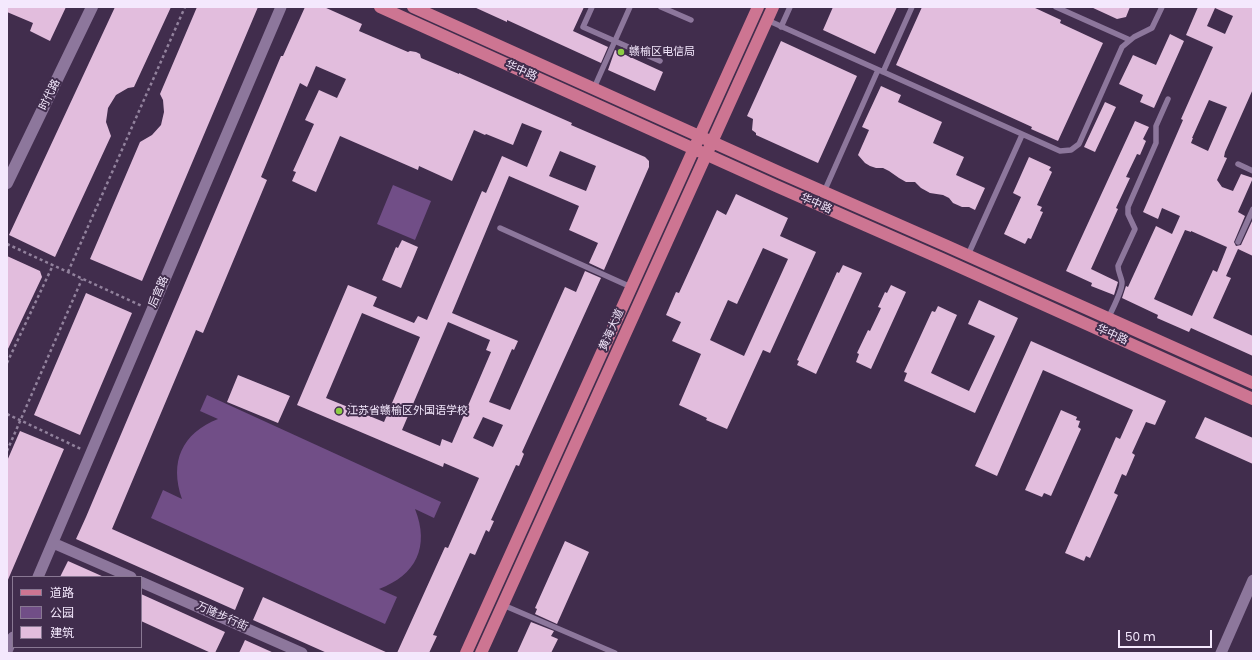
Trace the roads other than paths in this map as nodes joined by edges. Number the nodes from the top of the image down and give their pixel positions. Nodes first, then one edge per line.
1 (92, 7) edge
2 (281, 7) edge
3 (380, 7) edge
4 (413, 7) edge
5 (592, 7) edge
6 (630, 7) edge
7 (661, 7) edge
8 (758, 7) edge
9 (773, 7) edge
10 (790, 7) edge
11 (912, 7) edge
12 (1056, 7) edge
13 (1162, 7) edge
14 (691, 20) dead end
15 (767, 20) junction
16 (781, 27) junction
17 (1130, 40) junction
18 (615, 41) junction
19 (660, 61) dead end
20 (880, 71) junction
21 (594, 88) junction
22 (1168, 99) dead end
23 (1022, 134) junction
24 (700, 136) junction
25 (712, 142) junction
26 (694, 149) junction
27 (706, 155) junction
28 (1238, 164) dead end
29 (1253, 170) edge
30 (7, 183) edge
31 (824, 192) junction
32 (1253, 210) edge
33 (500, 228) dead end
34 (1238, 242) dead end
35 (968, 255) junction
36 (631, 288) junction
37 (1108, 318) junction
38 (1253, 383) edge
39 (1253, 399) edge
40 (53, 542) junction
41 (38, 576) edge
42 (129, 576) edge
43 (1253, 580) edge
44 (142, 582) edge
45 (503, 605) junction
46 (12, 639) edge
47 (7, 651) edge
48 (302, 653) edge
49 (466, 653) edge
50 (481, 653) edge
51 (615, 653) edge
52 (1222, 653) edge

1 - 30 street, 时代路
2 - 40 street, 后宫路
3 - 26 main road, 华中路
4 - 21 main road, 华中路
5 - 18 lane
6 - 18 lane
7 - 14 lane
8 - 24 main road, 黄海大道
9 - 15 main road, 黄海大道
10 - 16 lane
11 - 20 lane
12 - 17 lane
13 - 17 lane
15 - 16 lane
15 - 25 main road, 黄海大道
16 - 20 lane
17 - 23 lane
18 - 19 lane
18 - 21 lane
20 - 23 lane
20 - 31 lane
21 - 24 main road, 华中路
22 - 37 lane
23 - 35 lane
24 - 25 main road, 华中路
24 - 26 main road, 黄海大道
25 - 27 main road, 黄海大道
25 - 31 main road, 华中路
26 - 27 main road, 华中路
26 - 36 main road, 黄海大道
27 - 39 main road, 华中路
27 - 45 main road, 黄海大道
28 - 29 lane
31 - 35 main road, 华中路
32 - 34 lane
33 - 36 lane
35 - 37 main road, 华中路
36 - 49 main road, 黄海大道
37 - 38 main road, 华中路
40 - 41 street, 后宫路
40 - 42 street
43 - 52 street
44 - 48 street, 万隆步行街
45 - 50 main road, 黄海大道
45 - 51 lane
46 - 47 street

